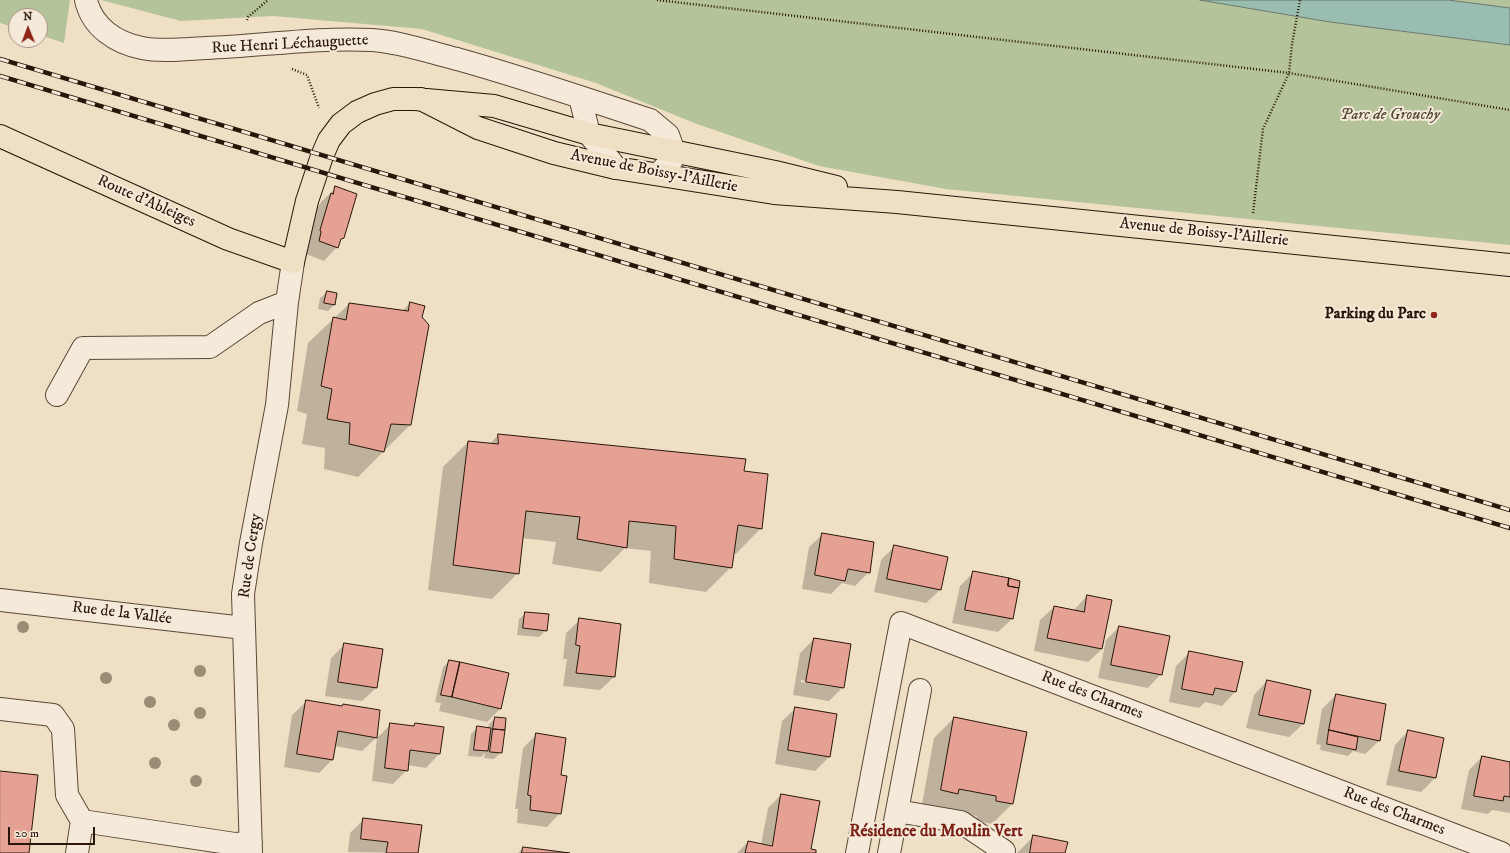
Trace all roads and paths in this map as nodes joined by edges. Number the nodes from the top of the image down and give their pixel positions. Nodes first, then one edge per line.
1 (86, 0) edge
2 (657, 0) edge
3 (1300, 0) edge
4 (286, 67) dead end
5 (1289, 73) junction
6 (580, 97) junction
7 (421, 100) junction
8 (1510, 110) edge
9 (589, 134) junction
10 (0, 136) edge
11 (329, 140) junction
12 (674, 152) junction
13 (616, 168) junction
14 (658, 174) junction
15 (897, 202) junction
16 (1250, 238) junction
17 (293, 262) junction
18 (1510, 265) edge
19 (287, 302) junction
20 (57, 395) dead end
21 (0, 600) edge
22 (244, 628) junction
23 (920, 690) dead end
24 (0, 709) edge
25 (897, 811) junction
26 (82, 821) junction
27 (251, 848) edge
28 (77, 853) edge
29 (857, 853) edge
30 (889, 853) edge
31 (1003, 853) edge
32 (1501, 853) edge

1 - 6 street, Rue Henri Léchauguette
2 - 5 path
3 - 5 path
4 - 11 path
5 - 8 path
5 - 16 path
6 - 9 street
6 - 12 street, Rue Henri Léchauguette
7 - 9 main road, Avenue de Boissy-l'Aillerie
7 - 11 main road, Avenue de Boissy-l'Aillerie
7 - 13 main road, Avenue de Boissy-l'Aillerie
9 - 12 main road, Avenue de Boissy-l'Aillerie
9 - 13 street
10 - 17 main road, Route d'Ableiges
11 - 17 main road, Avenue de Boissy-l'Aillerie
12 - 14 street
12 - 15 main road, Avenue de Boissy-l'Aillerie
13 - 14 main road, Avenue de Boissy-l'Aillerie
14 - 15 main road, Avenue de Boissy-l'Aillerie
15 - 16 main road, Avenue de Boissy-l'Aillerie
16 - 18 main road, Avenue de Boissy-l'Aillerie
17 - 19 street, Rue de Cergy
19 - 20 street
19 - 22 street, Rue de Cergy
21 - 22 street, Rue de la Vallée
22 - 27 street, Rue de Cergy
23 - 25 street
24 - 26 street
25 - 30 street
25 - 31 street
26 - 27 street
26 - 28 street
29 - 32 street, Rue des Charmes

